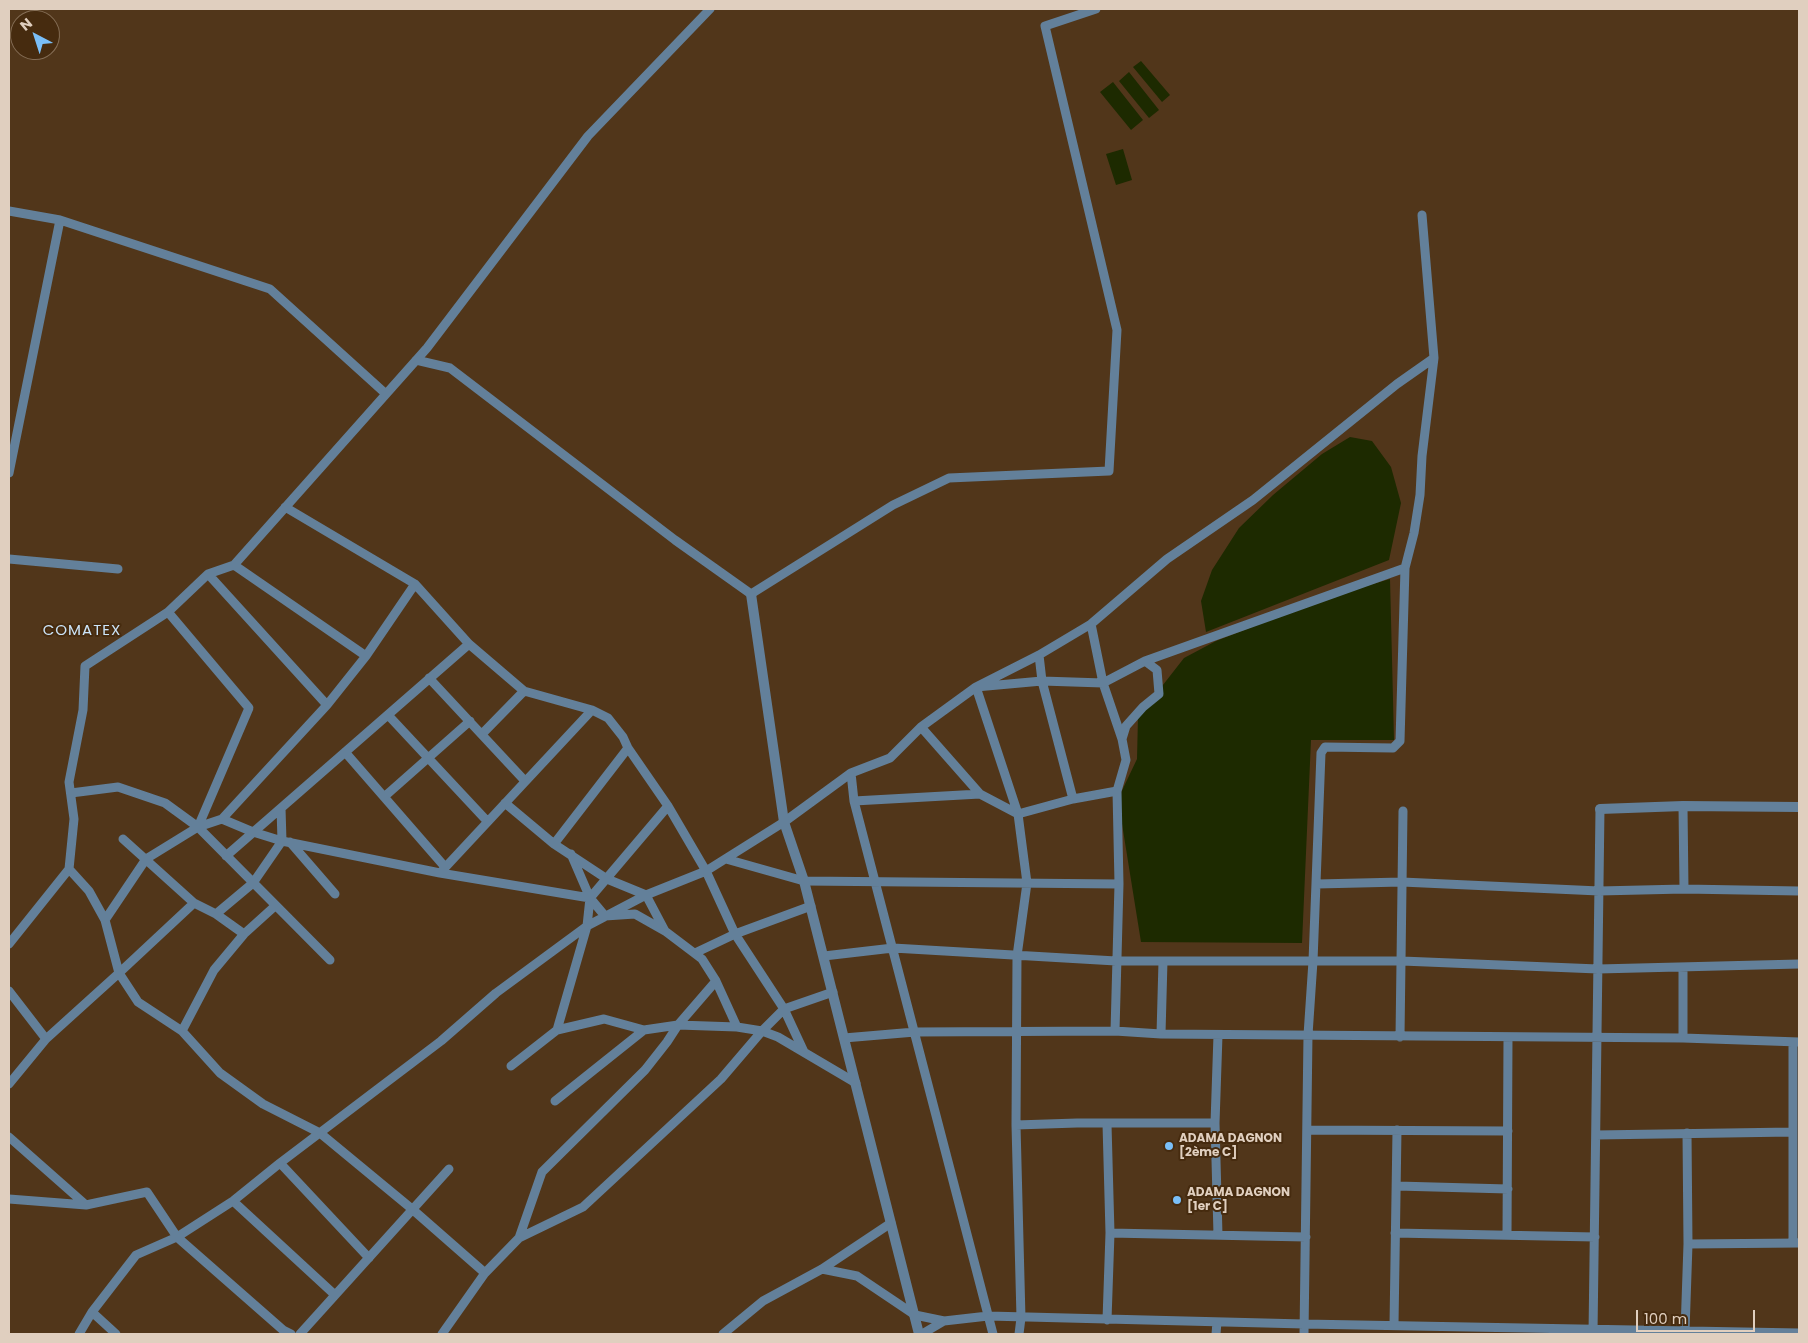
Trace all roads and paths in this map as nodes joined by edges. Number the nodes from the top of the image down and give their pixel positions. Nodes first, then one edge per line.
1 (710, 9) edge
2 (1096, 9) edge
3 (9, 211) edge
4 (1422, 215) dead end
5 (60, 220) junction
6 (1434, 358) junction
7 (416, 360) junction
8 (386, 394) junction
9 (9, 473) edge
10 (285, 507) junction
11 (9, 558) edge
12 (234, 565) junction
13 (1405, 568) junction
14 (118, 569) dead end
15 (208, 574) junction
16 (415, 584) junction
17 (751, 594) junction
18 (168, 612) junction
19 (1091, 624) junction
20 (469, 644) junction
21 (1039, 655) junction
22 (366, 656) junction
23 (1145, 661) junction
24 (429, 678) junction
25 (1042, 681) junction
26 (1103, 683) junction
27 (976, 687) junction
28 (524, 691) junction
29 (327, 705) junction
30 (592, 710) junction
31 (388, 715) junction
32 (470, 721) junction
33 (920, 727) junction
34 (482, 734) junction
35 (1122, 739) junction
36 (628, 748) junction
37 (345, 752) junction
38 (428, 758) junction
39 (851, 773) junction
40 (525, 781) junction
41 (1117, 791) junction
42 (70, 793) junction
43 (980, 794) junction
44 (384, 797) junction
45 (1073, 799) junction
46 (854, 801) junction
47 (505, 803) junction
48 (668, 806) junction
49 (1684, 806) junction
50 (1799, 807) edge
51 (281, 808) junction
52 (1600, 809) joint
53 (1403, 811) dead end
54 (1018, 814) junction
55 (222, 819) junction
56 (487, 822) junction
57 (784, 822) junction
58 (198, 827) junction
59 (253, 832) junction
60 (123, 839) dead end
61 (286, 842) junction
62 (554, 844) junction
63 (571, 854) junction
64 (226, 856) junction
65 (146, 859) junction
66 (726, 859) junction
67 (69, 869) junction
68 (442, 870) junction
69 (706, 871) junction
70 (607, 880) junction
71 (804, 881) junction
72 (875, 881) junction
73 (1402, 882) junction
74 (253, 883) junction
75 (1026, 883) junction
76 (1119, 884) junction
77 (1317, 884) junction
78 (1684, 890) junction
79 (1599, 891) junction
80 (1799, 891) edge
81 (335, 894) dead end
82 (646, 895) junction
83 (590, 898) junction
84 (194, 902) junction
85 (275, 906) junction
86 (811, 906) junction
87 (216, 914) junction
88 (605, 916) junction
89 (105, 920) junction
90 (587, 926) junction
91 (665, 931) junction
92 (244, 934) junction
93 (734, 934) junction
94 (9, 944) edge
95 (893, 948) junction
96 (696, 953) junction
97 (824, 956) junction
98 (1017, 956) junction
99 (330, 960) dead end
100 (1116, 961) junction
101 (1163, 961) junction
102 (1313, 961) junction
103 (1402, 961) junction
104 (1799, 964) edge
105 (1683, 967) junction
106 (1598, 969) junction
107 (120, 973) junction
108 (716, 980) junction
109 (9, 991) edge
110 (833, 992) junction
111 (784, 1009) junction
112 (678, 1025) junction
113 (737, 1027) junction
114 (557, 1030) junction
115 (644, 1030) junction
116 (182, 1031) junction
117 (762, 1031) junction
118 (1115, 1031) junction
119 (915, 1032) junction
120 (1016, 1032) junction
121 (1161, 1034) junction
122 (1308, 1034) junction
123 (1218, 1035) junction
124 (1400, 1037) junction
125 (844, 1038) junction
126 (1508, 1038) junction
127 (1597, 1038) junction
128 (1683, 1038) junction
129 (46, 1039) junction
130 (1796, 1042) edge
131 (804, 1052) junction
132 (511, 1066) dead end
133 (856, 1083) junction
134 (9, 1084) edge
135 (555, 1101) dead end
136 (1215, 1123) junction
137 (1016, 1124) junction
138 (1107, 1124) junction
139 (1307, 1130) junction
140 (1397, 1130) junction
141 (1508, 1131) junction
142 (320, 1132) junction
143 (1792, 1132) junction
144 (1687, 1133) junction
145 (1596, 1135) junction
146 (9, 1136) edge
147 (280, 1163) junction
148 (449, 1169) dead end
149 (1396, 1186) junction
150 (1508, 1189) junction
151 (9, 1199) edge
152 (233, 1201) junction
153 (86, 1205) junction
154 (412, 1209) junction
155 (891, 1223) junction
156 (1110, 1233) junction
157 (1395, 1233) junction
158 (1218, 1235) junction
159 (1507, 1235) junction
160 (177, 1237) junction
161 (1306, 1237) junction
162 (1595, 1237) junction
163 (519, 1238) junction
164 (1796, 1243) edge
165 (1688, 1244) junction
166 (369, 1258) junction
167 (822, 1269) junction
168 (485, 1273) junction
169 (336, 1295) junction
170 (92, 1312) junction
171 (915, 1315) junction
172 (988, 1316) junction
173 (1021, 1318) junction
174 (1108, 1320) junction
175 (944, 1321) junction
176 (1217, 1322) junction
177 (1304, 1324) junction
178 (1394, 1325) junction
179 (1500, 1331) edge
180 (1685, 1331) junction
181 (1593, 1332) edge
182 (284, 1333) edge
183 (1799, 1333) edge
184 (80, 1334) edge
185 (116, 1334) edge
186 (300, 1334) edge
187 (442, 1334) edge
188 (724, 1334) edge
189 (920, 1334) edge
190 (994, 1334) edge
191 (1019, 1334) edge
192 (1216, 1334) edge
193 (1304, 1334) edge
194 (1787, 1334) edge

1 - 7 street
2 - 17 street
3 - 5 street
4 - 6 street
5 - 8 street
5 - 9 street
6 - 13 street
6 - 19 street
7 - 8 street
7 - 17 street
8 - 10 street
10 - 12 street
10 - 16 street
11 - 14 street
12 - 15 street
12 - 22 street
13 - 23 street
13 - 77 street
15 - 18 street
15 - 29 street
16 - 20 street
16 - 22 street
17 - 57 street
18 - 42 street
18 - 58 street
19 - 21 street
19 - 26 street
20 - 24 street
20 - 28 street
21 - 25 street
21 - 27 street
22 - 29 street
23 - 26 street
23 - 35 street
24 - 31 street
24 - 32 street
25 - 26 street
25 - 27 street
25 - 45 street
26 - 35 street
27 - 33 street
27 - 54 street
28 - 30 street
28 - 34 street
29 - 55 street
30 - 36 street
30 - 40 street
31 - 37 street
31 - 38 street
32 - 34 street
32 - 38 street
33 - 39 street
33 - 43 street
34 - 40 street
35 - 41 street
36 - 48 street
36 - 62 street
37 - 44 street
37 - 51 street
38 - 44 street
38 - 56 street
39 - 46 street
39 - 57 street
40 - 47 street
41 - 45 street
41 - 76 street
42 - 58 street
42 - 67 street
43 - 46 street
43 - 54 street
44 - 68 street
45 - 54 street
46 - 72 street
47 - 56 street
47 - 62 street
48 - 69 street
48 - 70 street
49 - 50 street
49 - 52 street
49 - 78 street
51 - 59 street
51 - 61 street
52 - 79 street
53 - 73 street
54 - 75 street
55 - 58 street
55 - 59 street
56 - 68 street
57 - 66 street
57 - 71 street
58 - 64 street
58 - 65 street
59 - 61 street
59 - 64 street
60 - 65 street
61 - 68 street
61 - 74 street
61 - 81 street
62 - 63 street
63 - 70 street
63 - 83 street
64 - 74 street
65 - 84 street
65 - 89 street
66 - 69 street
66 - 71 street
67 - 89 street
67 - 94 street
68 - 83 street
69 - 82 street
69 - 93 street
70 - 82 street
70 - 83 street
71 - 72 street
71 - 86 street
72 - 75 street
72 - 95 street
73 - 77 street
73 - 79 street
73 - 103 street
74 - 85 street
74 - 87 street
75 - 76 street
75 - 98 street
76 - 100 street
77 - 102 street
78 - 79 street
78 - 80 street
79 - 106 street
82 - 88 street
82 - 91 street
83 - 88 street
83 - 90 street
84 - 87 street
84 - 107 street
85 - 92 street
85 - 99 street
86 - 93 street
86 - 97 street
87 - 92 street
88 - 90 street
88 - 91 street
89 - 107 street
90 - 114 street
90 - 142 street
91 - 96 street
92 - 116 street
93 - 96 street
93 - 111 street
95 - 97 street
95 - 98 street
95 - 119 street
96 - 108 street
97 - 110 street
98 - 100 street
98 - 120 street
100 - 101 street
100 - 118 street
101 - 102 street
101 - 121 street
102 - 103 street
102 - 122 street
103 - 106 street
103 - 124 street
104 - 105 street
105 - 106 street
105 - 128 street
106 - 127 street
107 - 116 street
107 - 129 street
108 - 112 street
108 - 113 street
109 - 129 street
110 - 111 street
110 - 125 street
111 - 117 street
111 - 131 street
112 - 113 street
112 - 115 street
112 - 163 street
113 - 117 street
114 - 115 street
114 - 132 street
115 - 135 street
116 - 142 street
117 - 131 street
117 - 163 street
118 - 120 street
118 - 121 street
119 - 120 street
119 - 125 street
119 - 172 street
120 - 137 street
121 - 123 street
122 - 123 street
122 - 124 street
122 - 139 street
123 - 136 street
124 - 126 street
125 - 133 street
126 - 127 street
126 - 141 street
127 - 128 street
127 - 145 street
128 - 130 street
129 - 134 street
130 - 143 street
131 - 133 street
133 - 155 street
136 - 138 street
136 - 158 street
137 - 138 street
137 - 173 street
138 - 156 street
139 - 140 street
139 - 161 street
140 - 141 street
140 - 149 street
141 - 150 street
142 - 147 street
142 - 154 street
143 - 144 street
143 - 164 street
144 - 145 street
144 - 165 street
145 - 162 street
146 - 153 street
147 - 152 street
147 - 166 street
148 - 154 street
149 - 150 street
149 - 157 street
150 - 159 street
151 - 153 street
152 - 160 street
152 - 169 street
153 - 160 street
154 - 166 street
154 - 168 street
155 - 167 street
155 - 171 street
156 - 158 street
156 - 174 street
157 - 159 street
157 - 178 street
158 - 161 street
159 - 162 street
160 - 170 street
160 - 182 street
161 - 177 street
162 - 181 street
163 - 168 street
164 - 165 street
165 - 180 street
166 - 169 street
167 - 171 street
167 - 188 street
168 - 187 street
169 - 186 street
170 - 184 street
170 - 185 street
171 - 175 street
171 - 189 street
172 - 173 street
172 - 175 street
172 - 190 street
173 - 174 street
173 - 191 street
174 - 176 street
175 - 189 street
176 - 177 street
176 - 192 street
177 - 178 street
177 - 193 street
178 - 179 street
179 - 181 street
180 - 181 street
180 - 194 street
183 - 194 street

